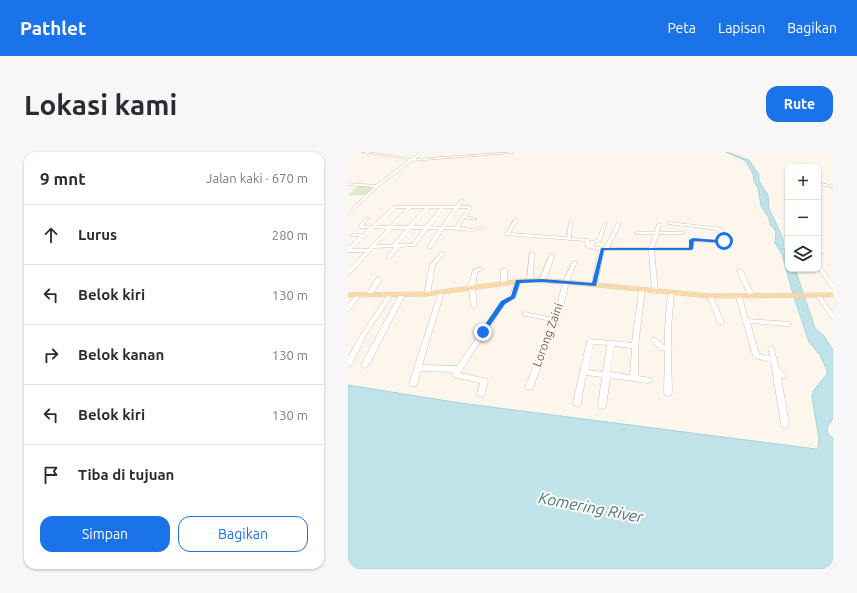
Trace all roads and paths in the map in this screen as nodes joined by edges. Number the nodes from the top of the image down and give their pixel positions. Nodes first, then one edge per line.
1 (363, 152) edge
2 (422, 152) edge
3 (512, 153) dead end
4 (382, 154) edge
5 (371, 159) dead end
6 (412, 160) junction
7 (348, 184) edge
8 (821, 184) edge
9 (377, 186) junction
10 (833, 187) edge
11 (462, 200) dead end
12 (410, 207) junction
13 (428, 207) junction
14 (443, 207) junction
15 (457, 207) junction
16 (348, 214) edge
17 (464, 217) junction
18 (367, 218) dead end
19 (475, 218) dead end
20 (516, 220) dead end
21 (571, 222) dead end
22 (606, 223) dead end
23 (619, 223) dead end
24 (669, 223) dead end
25 (659, 224) dead end
26 (481, 227) dead end
27 (372, 228) junction
28 (390, 228) junction
29 (409, 228) junction
30 (427, 228) junction
31 (442, 228) junction
32 (456, 228) junction
33 (636, 233) dead end
34 (657, 233) junction
35 (683, 233) dead end
36 (351, 235) dead end
37 (364, 235) junction
38 (569, 238) junction
39 (395, 246) junction
40 (590, 247) junction
41 (371, 248) junction
42 (429, 248) dead end
43 (604, 248) junction
44 (651, 249) junction
45 (348, 251) edge
46 (443, 253) dead end
47 (532, 253) dead end
48 (552, 255) dead end
49 (388, 258) dead end
50 (575, 262) dead end
51 (482, 269) dead end
52 (504, 270) dead end
53 (821, 270) edge
54 (740, 272) dead end
55 (348, 273) edge
56 (379, 279) dead end
57 (530, 280) junction
58 (518, 281) junction
59 (542, 281) junction
60 (566, 282) junction
61 (504, 283) junction
62 (594, 285) junction
63 (833, 287) edge
64 (471, 288) junction
65 (642, 290) junction
66 (441, 292) junction
67 (655, 292) junction
68 (671, 293) junction
69 (427, 294) junction
70 (348, 295) edge
71 (358, 295) junction
72 (369, 295) junction
73 (390, 295) junction
74 (402, 295) junction
75 (818, 295) junction
76 (833, 295) edge
77 (710, 296) junction
78 (739, 297) junction
79 (752, 297) junction
80 (474, 306) dead end
81 (348, 309) edge
82 (525, 314) dead end
83 (833, 317) edge
84 (556, 320) junction
85 (747, 321) junction
86 (721, 323) dead end
87 (789, 324) dead end
88 (654, 340) dead end
89 (611, 343) junction
90 (635, 346) junction
91 (771, 348) dead end
92 (669, 349) junction
93 (774, 360) junction
94 (348, 364) edge
95 (365, 365) dead end
96 (419, 368) junction
97 (452, 369) junction
98 (776, 369) junction
99 (583, 372) junction
100 (607, 374) junction
101 (783, 376) dead end
102 (634, 378) junction
103 (648, 380) dead end
104 (413, 384) dead end
105 (529, 387) dead end
106 (668, 393) dead end
107 (481, 394) dead end
108 (577, 404) dead end
109 (602, 406) dead end
110 (785, 424) dead end

1 - 4 street
2 - 6 street
3 - 6 street
4 - 5 street
4 - 6 street
6 - 9 street
7 - 9 street
8 - 10 street
9 - 16 street
11 - 15 street
12 - 13 street
12 - 27 street
12 - 28 street
13 - 14 street
13 - 29 street
14 - 15 street
14 - 30 street
15 - 17 street
15 - 31 street
17 - 19 street
17 - 32 street
18 - 27 street
20 - 38 street
21 - 38 street
22 - 40 street
23 - 43 street
24 - 44 street
25 - 34 street
26 - 32 street
27 - 28 street
27 - 37 street
28 - 29 street
28 - 41 street
29 - 30 street
29 - 39 street
30 - 31 street
30 - 39 street
31 - 32 street
31 - 42 street
33 - 34 street
34 - 35 street
34 - 44 street
36 - 37 street
37 - 45 street
38 - 40 street
39 - 41 street
39 - 49 street
40 - 43 street
41 - 45 street
41 - 55 street
43 - 44 street
43 - 62 street
44 - 67 street
46 - 69 street
47 - 57 street
48 - 59 street
50 - 60 street, Lorong Zaini
51 - 64 street
52 - 61 street
53 - 63 street
54 - 79 street
56 - 72 street
57 - 58 main road
57 - 59 main road
58 - 61 main road
58 - 97 street
59 - 60 main road
60 - 62 main road
60 - 84 street, Lorong Zaini
61 - 64 main road
62 - 65 main road
64 - 66 main road
64 - 80 street
65 - 67 main road
65 - 90 street
66 - 69 main road
66 - 96 street
67 - 68 main road
68 - 77 main road
68 - 92 street
69 - 74 main road
70 - 71 main road
71 - 72 main road
71 - 81 street
72 - 73 main road
73 - 74 main road
73 - 94 street
74 - 95 street
75 - 76 main road
75 - 79 main road
75 - 83 street
77 - 78 main road
77 - 86 street
78 - 79 main road
78 - 85 street
82 - 84 street
84 - 105 street, Lorong Zaini
85 - 87 street
85 - 93 street
88 - 92 street
89 - 90 street
89 - 99 street
89 - 100 street
90 - 102 street
91 - 93 street
92 - 106 street
93 - 98 street
96 - 97 street
96 - 104 street
97 - 107 street
98 - 101 street
98 - 110 street
99 - 100 street
99 - 108 street
100 - 102 street
100 - 109 street
102 - 103 street

